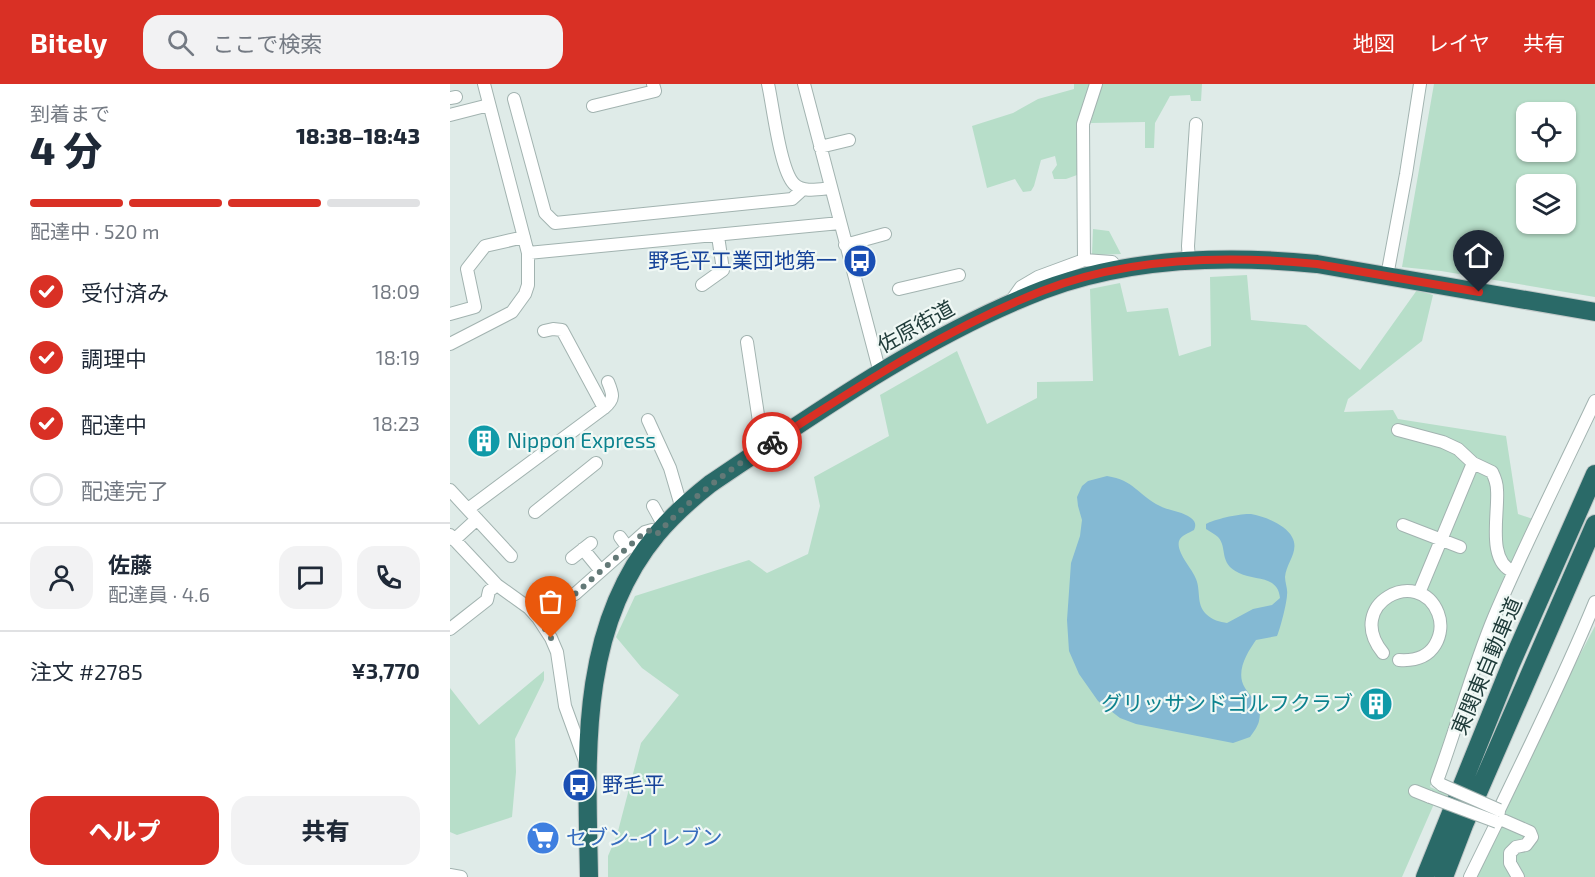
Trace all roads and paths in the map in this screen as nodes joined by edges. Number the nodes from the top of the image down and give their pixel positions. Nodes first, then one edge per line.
1 (484, 84) edge
2 (653, 84) edge
3 (768, 84) edge
4 (804, 84) edge
5 (1096, 84) edge
6 (1420, 84) edge
7 (514, 99) dead end
8 (489, 105) junction
9 (592, 106) dead end
10 (450, 115) edge
11 (1196, 124) dead end
12 (849, 140) dead end
13 (820, 147) junction
14 (831, 188) junction
15 (803, 189) junction
16 (840, 223) junction
17 (885, 234) dead end
18 (718, 236) junction
19 (524, 237) junction
20 (845, 245) junction
21 (528, 253) junction
22 (1084, 260) junction
23 (1189, 261) junction
24 (1119, 270) junction
25 (958, 274) dead end
26 (1387, 276) junction
27 (702, 285) dead end
28 (899, 289) dead end
29 (1008, 305) junction
30 (1595, 312) edge
31 (450, 314) edge
32 (544, 331) dead end
33 (747, 342) dead end
34 (450, 344) edge
35 (880, 373) junction
36 (608, 382) dead end
37 (1595, 401) edge
38 (604, 408) junction
39 (648, 420) dead end
40 (1398, 430) dead end
41 (763, 448) junction
42 (596, 463) dead end
43 (1473, 463) junction
44 (1595, 474) edge
45 (450, 490) edge
46 (653, 506) dead end
47 (468, 509) junction
48 (682, 509) junction
49 (535, 512) dead end
50 (477, 519) junction
51 (1595, 524) edge
52 (1403, 525) dead end
53 (661, 530) junction
54 (620, 537) dead end
55 (452, 538) edge
56 (1441, 540) junction
57 (1460, 547) dead end
58 (628, 548) junction
59 (511, 556) dead end
60 (572, 558) dead end
61 (601, 571) junction
62 (1514, 572) junction
63 (497, 585) junction
64 (1419, 593) junction
65 (1595, 602) edge
66 (529, 608) junction
67 (450, 629) edge
68 (1383, 653) dead end
69 (1399, 660) dead end
70 (588, 774) junction
71 (1415, 791) dead end
72 (1498, 817) junction
73 (450, 874) edge
74 (461, 877) edge
75 (589, 877) edge
76 (1425, 877) edge
77 (1444, 877) edge
78 (1470, 877) edge
79 (1518, 877) edge

1 - 8 street
2 - 9 street
3 - 15 street
4 - 13 street
5 - 22 street
6 - 26 street
7 - 15 street
8 - 10 street
8 - 19 street
11 - 23 street
12 - 13 street
13 - 14 street
14 - 15 street
14 - 16 street
16 - 18 street
16 - 20 street
17 - 20 street
18 - 21 street
18 - 27 street
19 - 21 street
19 - 31 street
20 - 35 street
21 - 34 street
22 - 24 street
22 - 29 street
23 - 24 highway, 佐原街道
23 - 26 highway, 佐原街道
24 - 29 highway, 佐原街道
25 - 28 street
26 - 30 highway, 佐原街道
29 - 35 highway, 佐原街道
32 - 38 street
33 - 41 street
35 - 41 highway, 佐原街道
36 - 38 street
37 - 62 street
38 - 47 street
39 - 48 street
40 - 43 street
41 - 48 highway, 佐原街道
42 - 49 street
43 - 56 street
43 - 62 street
44 - 76 highway, 東関東自動車道
45 - 47 street
46 - 53 street
47 - 50 street
48 - 53 highway, 佐原街道
50 - 55 street
50 - 59 street
51 - 77 highway, 東関東自動車道
52 - 56 street
53 - 58 street
53 - 70 highway, 佐原街道
54 - 58 street
55 - 63 street
56 - 57 street
56 - 64 street
58 - 61 street
60 - 61 street
61 - 66 street
62 - 72 street, bridge
63 - 66 street
63 - 67 street
64 - 68 street
64 - 69 street
65 - 72 street
66 - 70 street
70 - 75 highway, 佐原街道
71 - 72 street, bridge
72 - 78 street
72 - 79 street
73 - 74 street

